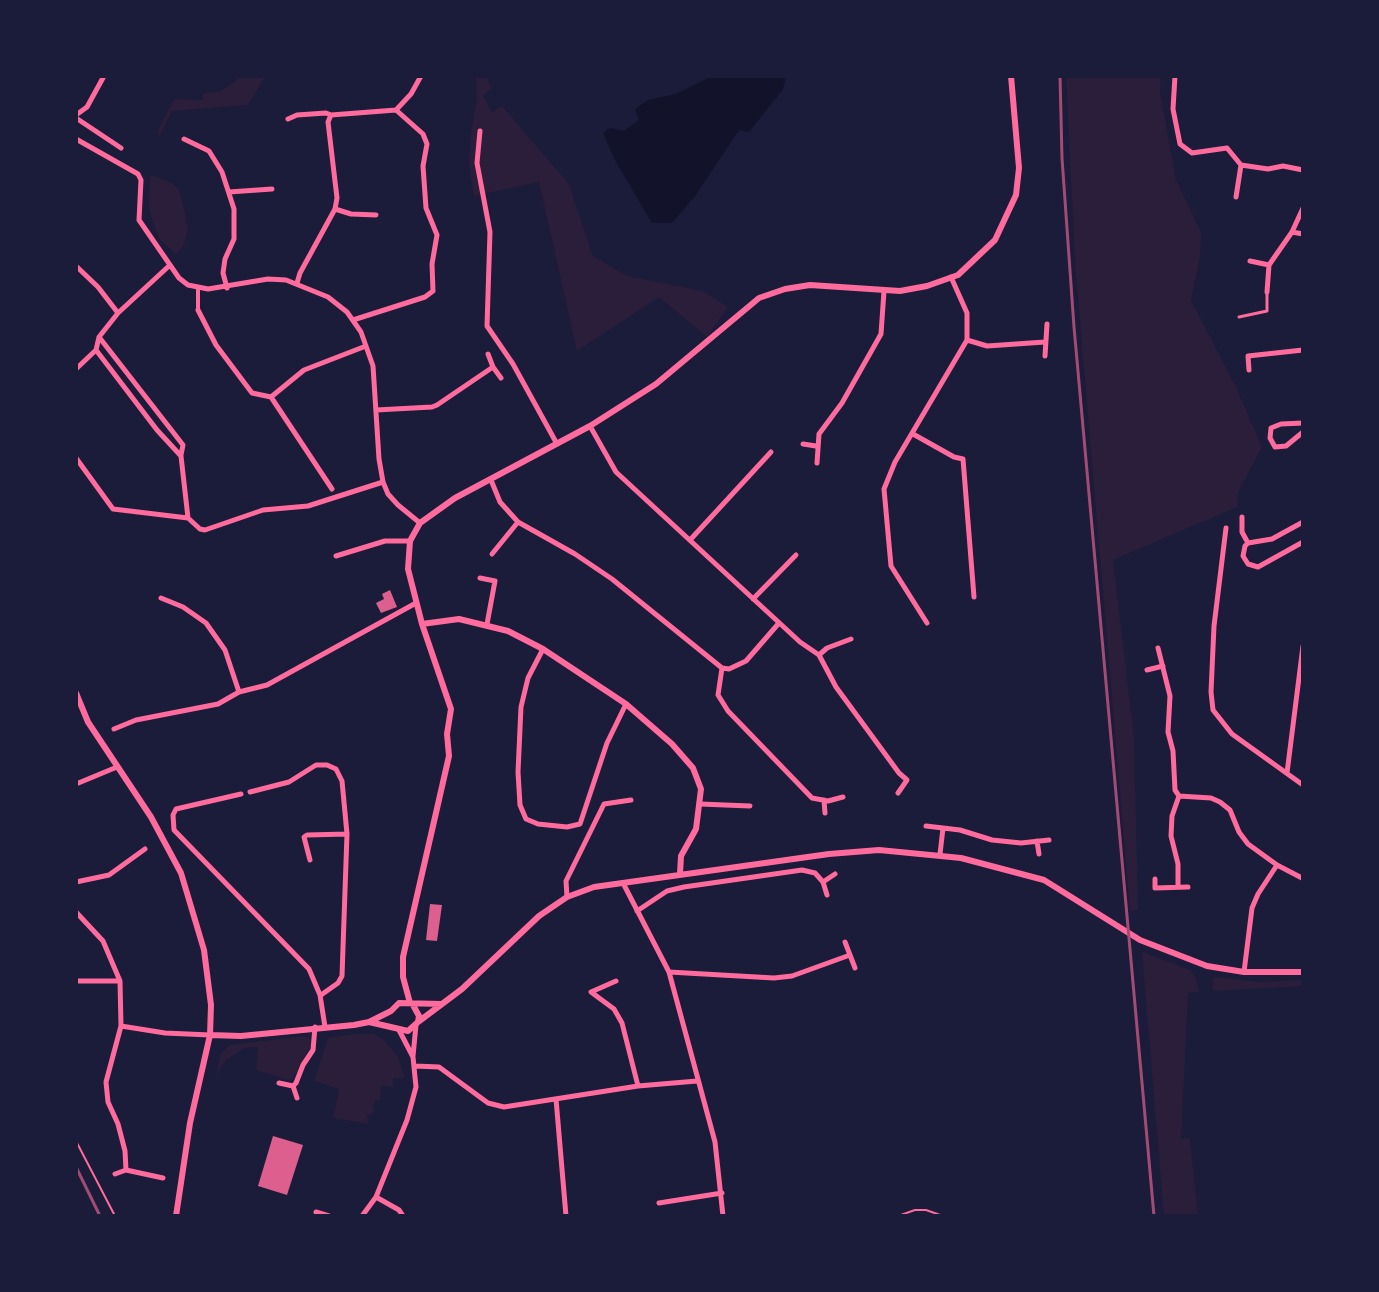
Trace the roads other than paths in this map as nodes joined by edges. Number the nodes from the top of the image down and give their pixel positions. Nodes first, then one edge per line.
1 (104, 76) edge
2 (421, 76) edge
3 (1011, 76) edge
4 (1175, 76) edge
5 (396, 110) junction
6 (331, 115) junction
7 (76, 116) edge
8 (288, 119) dead end
9 (480, 131) dead end
10 (76, 139) edge
11 (184, 139) dead end
12 (121, 148) dead end
13 (1241, 165) junction
14 (1303, 170) edge
15 (272, 189) dead end
16 (229, 192) junction
17 (1236, 197) dead end
18 (1303, 208) edge
19 (335, 209) junction
20 (376, 215) dead end
21 (1292, 232) junction
22 (1303, 234) edge
23 (1250, 261) dead end
24 (170, 265) junction
25 (1269, 265) junction
26 (76, 266) edge
27 (951, 277) junction
28 (297, 283) junction
29 (198, 288) junction
30 (227, 288) junction
31 (884, 291) junction
32 (1267, 292) joint
33 (198, 310) joint
34 (118, 313) junction
35 (1239, 317) dead end
36 (353, 320) junction
37 (1047, 324) dead end
38 (99, 337) junction
39 (967, 340) junction
40 (1045, 342) junction
41 (366, 346) junction
42 (96, 350) junction
43 (1303, 350) edge
44 (488, 354) dead end
45 (1045, 356) dead end
46 (493, 367) junction
47 (76, 369) edge
48 (1249, 370) dead end
49 (501, 378) dead end
50 (271, 397) junction
51 (376, 410) junction
52 (1303, 423) edge
53 (590, 426) junction
54 (1303, 432) edge
55 (913, 434) junction
56 (557, 444) junction
57 (803, 444) dead end
58 (816, 446) junction
59 (771, 452) dead end
60 (181, 456) junction
61 (76, 458) edge
62 (817, 463) dead end
63 (491, 480) junction
64 (383, 482) junction
65 (332, 489) joint
66 (334, 498) junction
67 (1242, 517) dead end
68 (188, 518) junction
69 (518, 522) junction
70 (1303, 522) edge
71 (420, 523) junction
72 (1226, 528) dead end
73 (690, 540) junction
74 (410, 541) junction
75 (1303, 542) edge
76 (1248, 543) junction
77 (492, 554) dead end
78 (796, 555) dead end
79 (336, 556) dead end
80 (480, 578) dead end
81 (974, 597) dead end
82 (161, 598) dead end
83 (753, 599) junction
84 (416, 603) junction
85 (779, 623) junction
86 (927, 623) dead end
87 (422, 624) junction
88 (487, 624) junction
89 (851, 639) dead end
90 (1303, 646) edge
91 (1158, 648) dead end
92 (543, 649) junction
93 (819, 655) junction
94 (1163, 666) junction
95 (722, 668) junction
96 (1147, 670) dead end
97 (239, 692) junction
98 (76, 693) edge
99 (626, 704) junction
100 (114, 729) dead end
101 (117, 767) junction
102 (1287, 773) junction
103 (76, 784) edge
104 (1303, 785) edge
105 (250, 792) dead end
106 (898, 793) dead end
107 (241, 794) dead end
108 (1179, 796) junction
109 (843, 797) dead end
110 (631, 800) dead end
111 (824, 800) junction
112 (700, 804) junction
113 (750, 806) dead end
114 (825, 813) dead end
115 (926, 826) dead end
116 (943, 828) junction
117 (347, 834) junction
118 (1049, 840) dead end
119 (1037, 841) junction
120 (145, 849) dead end
121 (940, 854) junction
122 (1039, 854) dead end
123 (310, 860) dead end
124 (1277, 865) junction
125 (680, 874) junction
126 (835, 874) dead end
127 (1302, 878) edge
128 (1155, 879) dead end
129 (76, 882) edge
130 (623, 882) junction
131 (823, 882) junction
132 (1178, 887) junction
133 (1188, 887) dead end
134 (827, 895) dead end
135 (567, 897) junction
136 (637, 911) junction
137 (76, 912) edge
138 (845, 942) dead end
139 (850, 955) junction
140 (855, 968) dead end
141 (669, 972) junction
142 (1244, 972) junction
143 (1303, 972) edge
144 (76, 981) edge
145 (120, 981) junction
146 (616, 981) dead end
147 (320, 995) junction
148 (411, 1004) junction
149 (442, 1004) junction
150 (391, 1011) junction
151 (369, 1022) junction
152 (417, 1023) junction
153 (121, 1026) junction
154 (315, 1027) junction
155 (325, 1027) junction
156 (397, 1029) junction
157 (210, 1035) junction
158 (413, 1057) junction
159 (415, 1066) junction
160 (697, 1081) junction
161 (279, 1083) dead end
162 (293, 1086) junction
163 (638, 1086) junction
164 (297, 1098) dead end
165 (556, 1099) junction
166 (126, 1170) junction
167 (115, 1174) dead end
168 (163, 1178) dead end
169 (722, 1193) junction
170 (376, 1197) junction
171 (659, 1203) dead end
172 (316, 1212) dead end
173 (176, 1216) edge
174 (329, 1216) edge
175 (362, 1216) edge
176 (403, 1216) edge
177 (566, 1216) edge
178 (723, 1216) edge

1 - 7 street
2 - 5 street
3 - 27 street
4 - 13 street
5 - 6 street
5 - 36 street
6 - 8 street
6 - 19 street
7 - 12 street
9 - 56 street
10 - 24 street
11 - 16 street
13 - 14 street
13 - 17 street
15 - 16 street
16 - 30 street
18 - 21 street
19 - 20 street
19 - 28 street
21 - 22 street
21 - 25 street
23 - 25 street
24 - 29 street
24 - 34 street
25 - 32 street
26 - 34 street
27 - 31 street
27 - 39 street
28 - 30 street
28 - 36 street
29 - 30 street
29 - 33 street
31 - 53 street
31 - 58 street
32 - 35 lane
33 - 50 street
34 - 38 street
36 - 41 street
37 - 40 street
38 - 42 street
38 - 60 street
39 - 40 street
39 - 55 street
40 - 45 street
41 - 50 street
41 - 51 street
42 - 47 street
42 - 60 street
43 - 48 street
44 - 46 street
46 - 49 street
46 - 51 street
50 - 65 street
51 - 64 street
52 - 54 street
53 - 56 street
53 - 73 street
55 - 81 street
55 - 86 street
56 - 63 street
57 - 58 street
58 - 62 street
59 - 73 street
60 - 68 street
61 - 68 street
63 - 69 street
63 - 71 street
64 - 66 street
64 - 71 street
65 - 66 street
66 - 68 street
67 - 76 street
69 - 77 street
69 - 95 street
70 - 76 street
71 - 74 street
72 - 102 street
73 - 83 street
74 - 79 street
74 - 84 street
75 - 76 street
78 - 83 street
80 - 88 street
82 - 97 street
83 - 85 street
84 - 87 street
84 - 97 street
85 - 93 street
85 - 95 street
87 - 88 street
87 - 148 street
88 - 92 street
89 - 93 street
90 - 102 street
91 - 94 street
92 - 99 street
92 - 99 street
93 - 106 street
94 - 96 street
94 - 108 street
95 - 111 street
97 - 100 street
98 - 101 street
99 - 112 street
101 - 103 street
101 - 157 street
102 - 104 street
105 - 117 street
107 - 147 street
108 - 124 street
108 - 132 street
109 - 111 street
110 - 135 street
111 - 114 street
112 - 113 street
112 - 125 street
115 - 116 street
116 - 119 street
116 - 121 street
117 - 123 street
117 - 147 street
118 - 119 street
119 - 122 street
120 - 129 street
121 - 125 street
121 - 142 street
124 - 127 street
124 - 142 street
125 - 130 street
126 - 131 street
128 - 132 street
130 - 135 street
130 - 136 street
131 - 134 street
131 - 136 street
132 - 133 street
135 - 149 street
136 - 141 street
137 - 145 street
138 - 139 street
139 - 140 street
139 - 141 street
141 - 160 street
142 - 143 street
144 - 145 street
145 - 153 street
146 - 163 street
147 - 155 street
148 - 149 street
148 - 150 street
148 - 152 street
149 - 152 street
150 - 151 street
150 - 156 street
151 - 155 street
151 - 156 street
152 - 156 street
152 - 158 street
153 - 157 street
153 - 166 street
154 - 155 street
154 - 157 street
154 - 162 street
156 - 158 street
157 - 173 street
158 - 159 street
159 - 165 street
159 - 170 street
160 - 163 street
160 - 169 street
161 - 162 street
162 - 164 street
163 - 165 street
165 - 177 street
166 - 167 street
166 - 168 street
169 - 171 street
169 - 178 street
170 - 175 street
170 - 176 street
172 - 174 street

